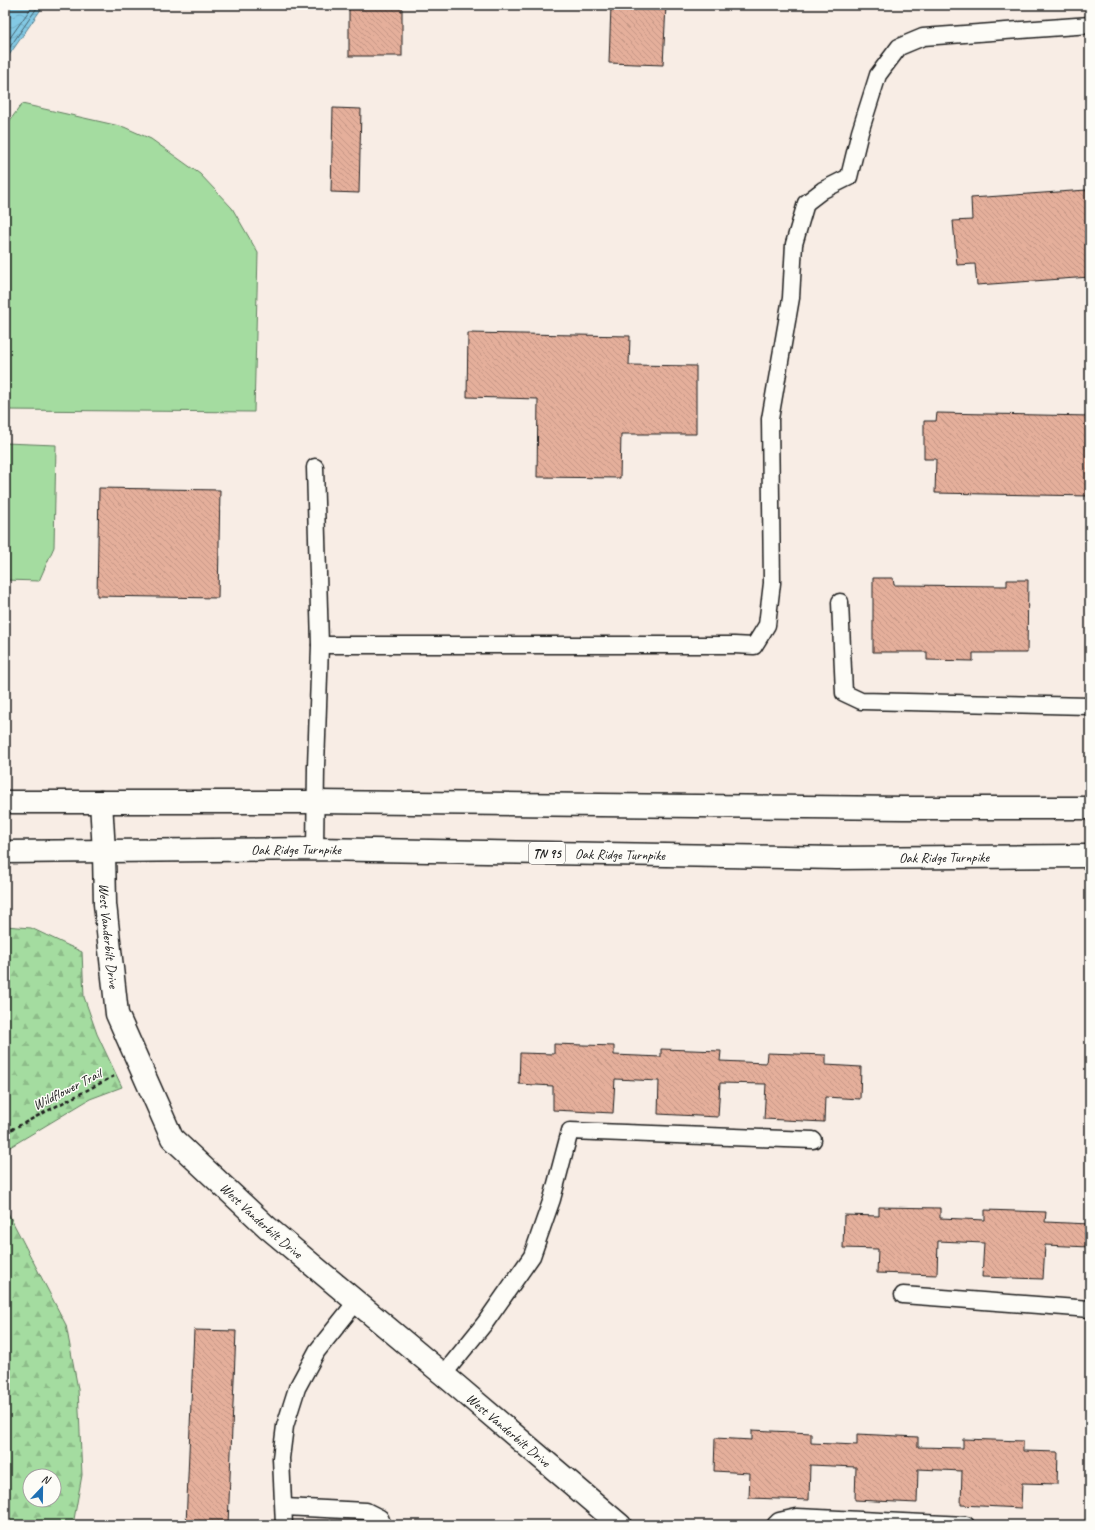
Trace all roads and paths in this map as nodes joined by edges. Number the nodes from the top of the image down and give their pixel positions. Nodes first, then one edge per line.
1 (1090, 25) edge
2 (315, 466) dead end
3 (840, 602) dead end
4 (320, 645) junction
5 (1090, 706) edge
6 (5, 802) edge
7 (101, 802) junction
8 (315, 802) junction
9 (1090, 808) edge
10 (315, 850) junction
11 (5, 852) edge
12 (104, 852) junction
13 (1090, 856) edge
14 (139, 1063) junction
15 (5, 1133) edge
16 (813, 1140) dead end
17 (903, 1295) dead end
18 (356, 1302) junction
19 (1090, 1309) edge
20 (443, 1375) junction
21 (284, 1507) junction
22 (284, 1525) edge
23 (383, 1525) edge
24 (620, 1525) edge
25 (775, 1525) edge
26 (966, 1525) edge

1 - 4 lane
2 - 4 lane
3 - 5 lane
4 - 8 lane
6 - 7 main road
7 - 8 main road
7 - 12 main road, West Vanderbilt Drive
8 - 9 main road
8 - 10 lane
10 - 12 main road, Oak Ridge Turnpike / TN 95
10 - 13 main road, Oak Ridge Turnpike / TN 95
11 - 12 main road, Oak Ridge Turnpike / TN 95
12 - 14 main road, West Vanderbilt Drive
14 - 15 path, Wildflower Trail
14 - 18 main road, West Vanderbilt Drive
16 - 20 lane
17 - 19 lane
18 - 20 main road, West Vanderbilt Drive
18 - 21 lane
20 - 24 main road, West Vanderbilt Drive
21 - 22 lane
21 - 23 lane
25 - 26 lane

